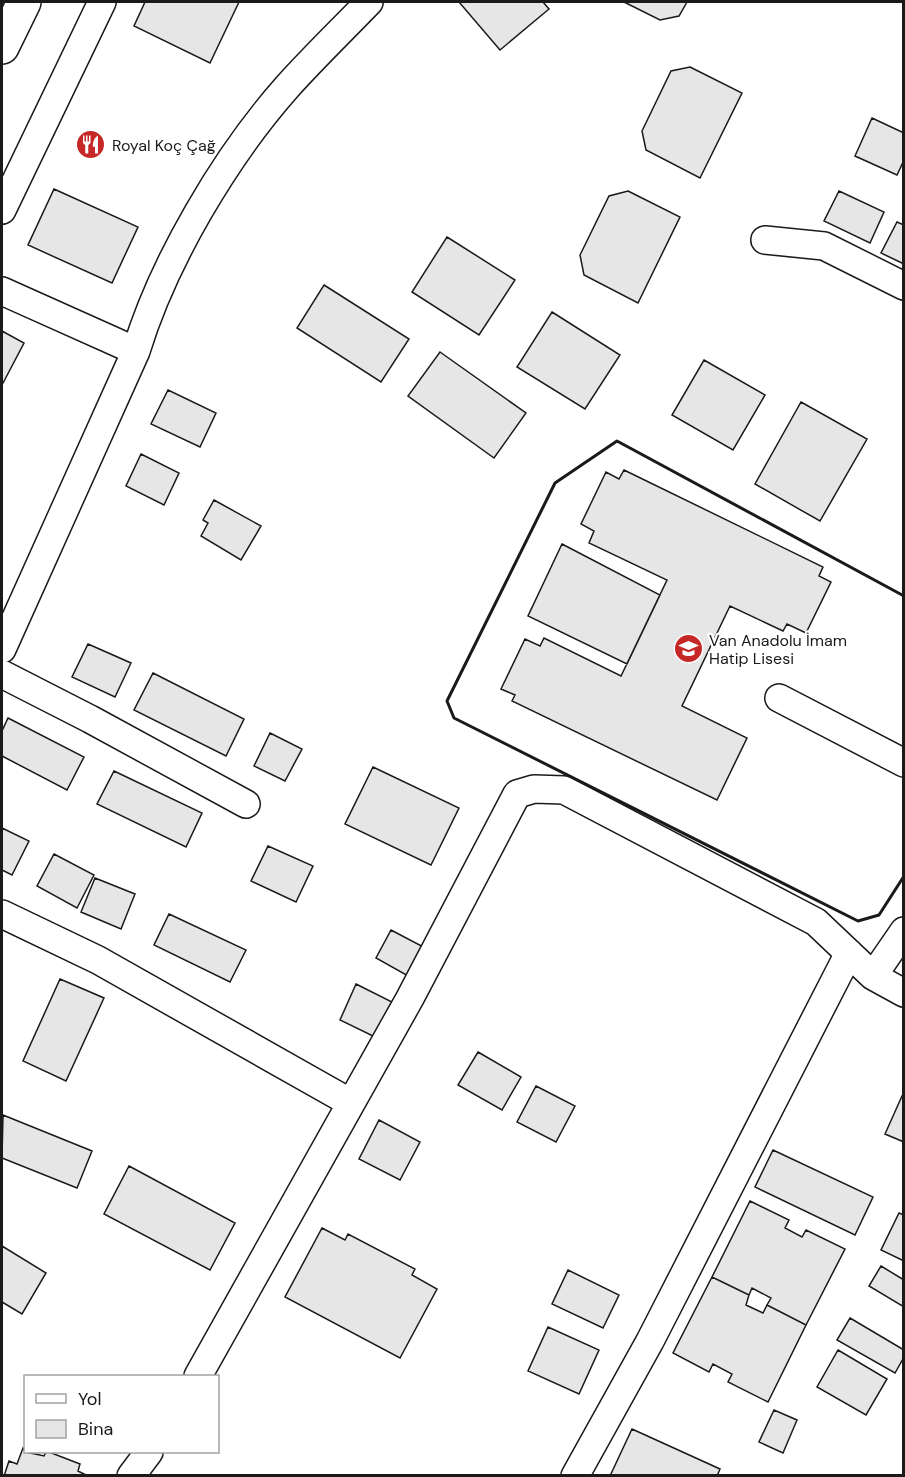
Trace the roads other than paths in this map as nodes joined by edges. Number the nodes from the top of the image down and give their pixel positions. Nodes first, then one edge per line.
1 (24, 2) edge
2 (102, 2) edge
3 (369, 2) edge
4 (2, 47) edge
5 (2, 210) edge
6 (765, 240) dead end
7 (903, 286) edge
8 (2, 291) edge
9 (136, 351) junction
10 (2, 649) edge
11 (2, 674) edge
12 (779, 698) dead end
13 (903, 763) edge
14 (246, 804) dead end
15 (2, 914) edge
16 (903, 931) edge
17 (849, 953) junction
18 (873, 976) junction
19 (903, 993) edge
20 (351, 1103) junction
21 (199, 1375) edge
22 (148, 1453) edge
23 (131, 1476) edge
24 (575, 1476) edge

1 - 4 highway
2 - 5 street
3 - 9 street
6 - 7 street
8 - 9 street
9 - 10 street
11 - 14 street
12 - 13 street
15 - 20 street
16 - 18 street
17 - 18 street
17 - 20 street
17 - 24 street
18 - 19 street
20 - 21 street
22 - 23 street

